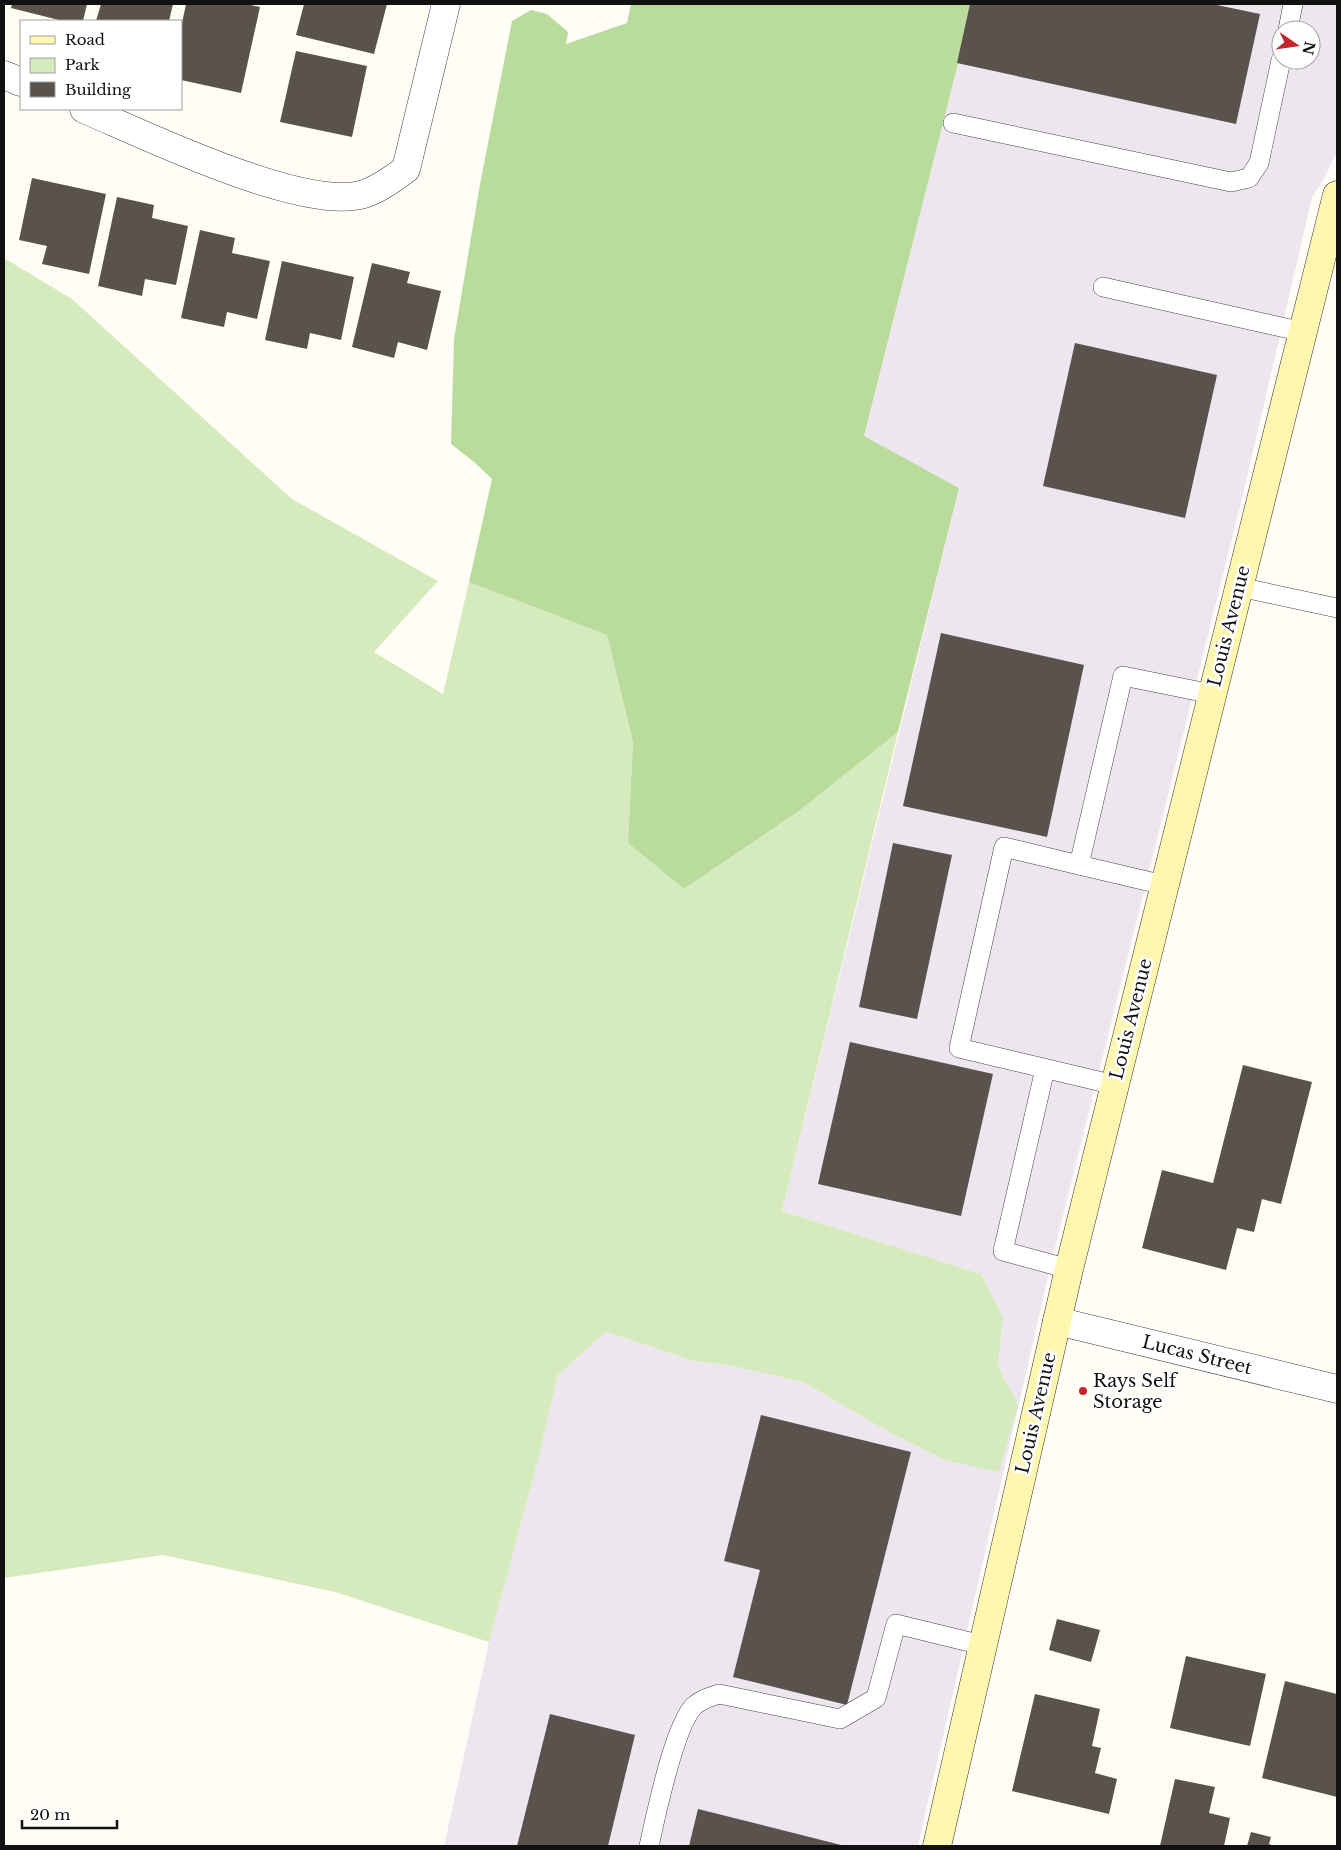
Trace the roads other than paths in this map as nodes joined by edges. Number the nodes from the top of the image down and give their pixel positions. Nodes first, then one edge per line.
1 (446, 4) edge
2 (1293, 4) edge
3 (1290, 20) edge
4 (1279, 70) edge
5 (4, 74) edge
6 (20, 82) edge
7 (86, 110) edge
8 (953, 123) dead end
9 (1335, 208) edge
10 (1103, 286) dead end
11 (1302, 332) junction
12 (1239, 587) junction
13 (1337, 608) edge
14 (1212, 694) junction
15 (1079, 865) junction
16 (1164, 885) junction
17 (1045, 1068) junction
18 (1115, 1085) junction
19 (1069, 1268) junction
20 (1057, 1321) junction
21 (1337, 1388) edge
22 (982, 1645) junction
23 (648, 1846) edge
24 (937, 1846) edge

1 - 7 street
2 - 3 lane
4 - 8 lane
5 - 6 street
9 - 11 street, Louis Avenue
10 - 11 lane
11 - 12 street, Louis Avenue
12 - 13 lane
12 - 14 street, Louis Avenue
14 - 15 lane
14 - 16 street, Louis Avenue
15 - 16 lane
15 - 17 lane
16 - 18 street, Louis Avenue
17 - 18 lane
17 - 19 lane
18 - 19 street, Louis Avenue
19 - 20 street, Louis Avenue
20 - 21 street, Lucas Street
20 - 22 street, Louis Avenue
22 - 23 lane
22 - 24 street, Louis Avenue

